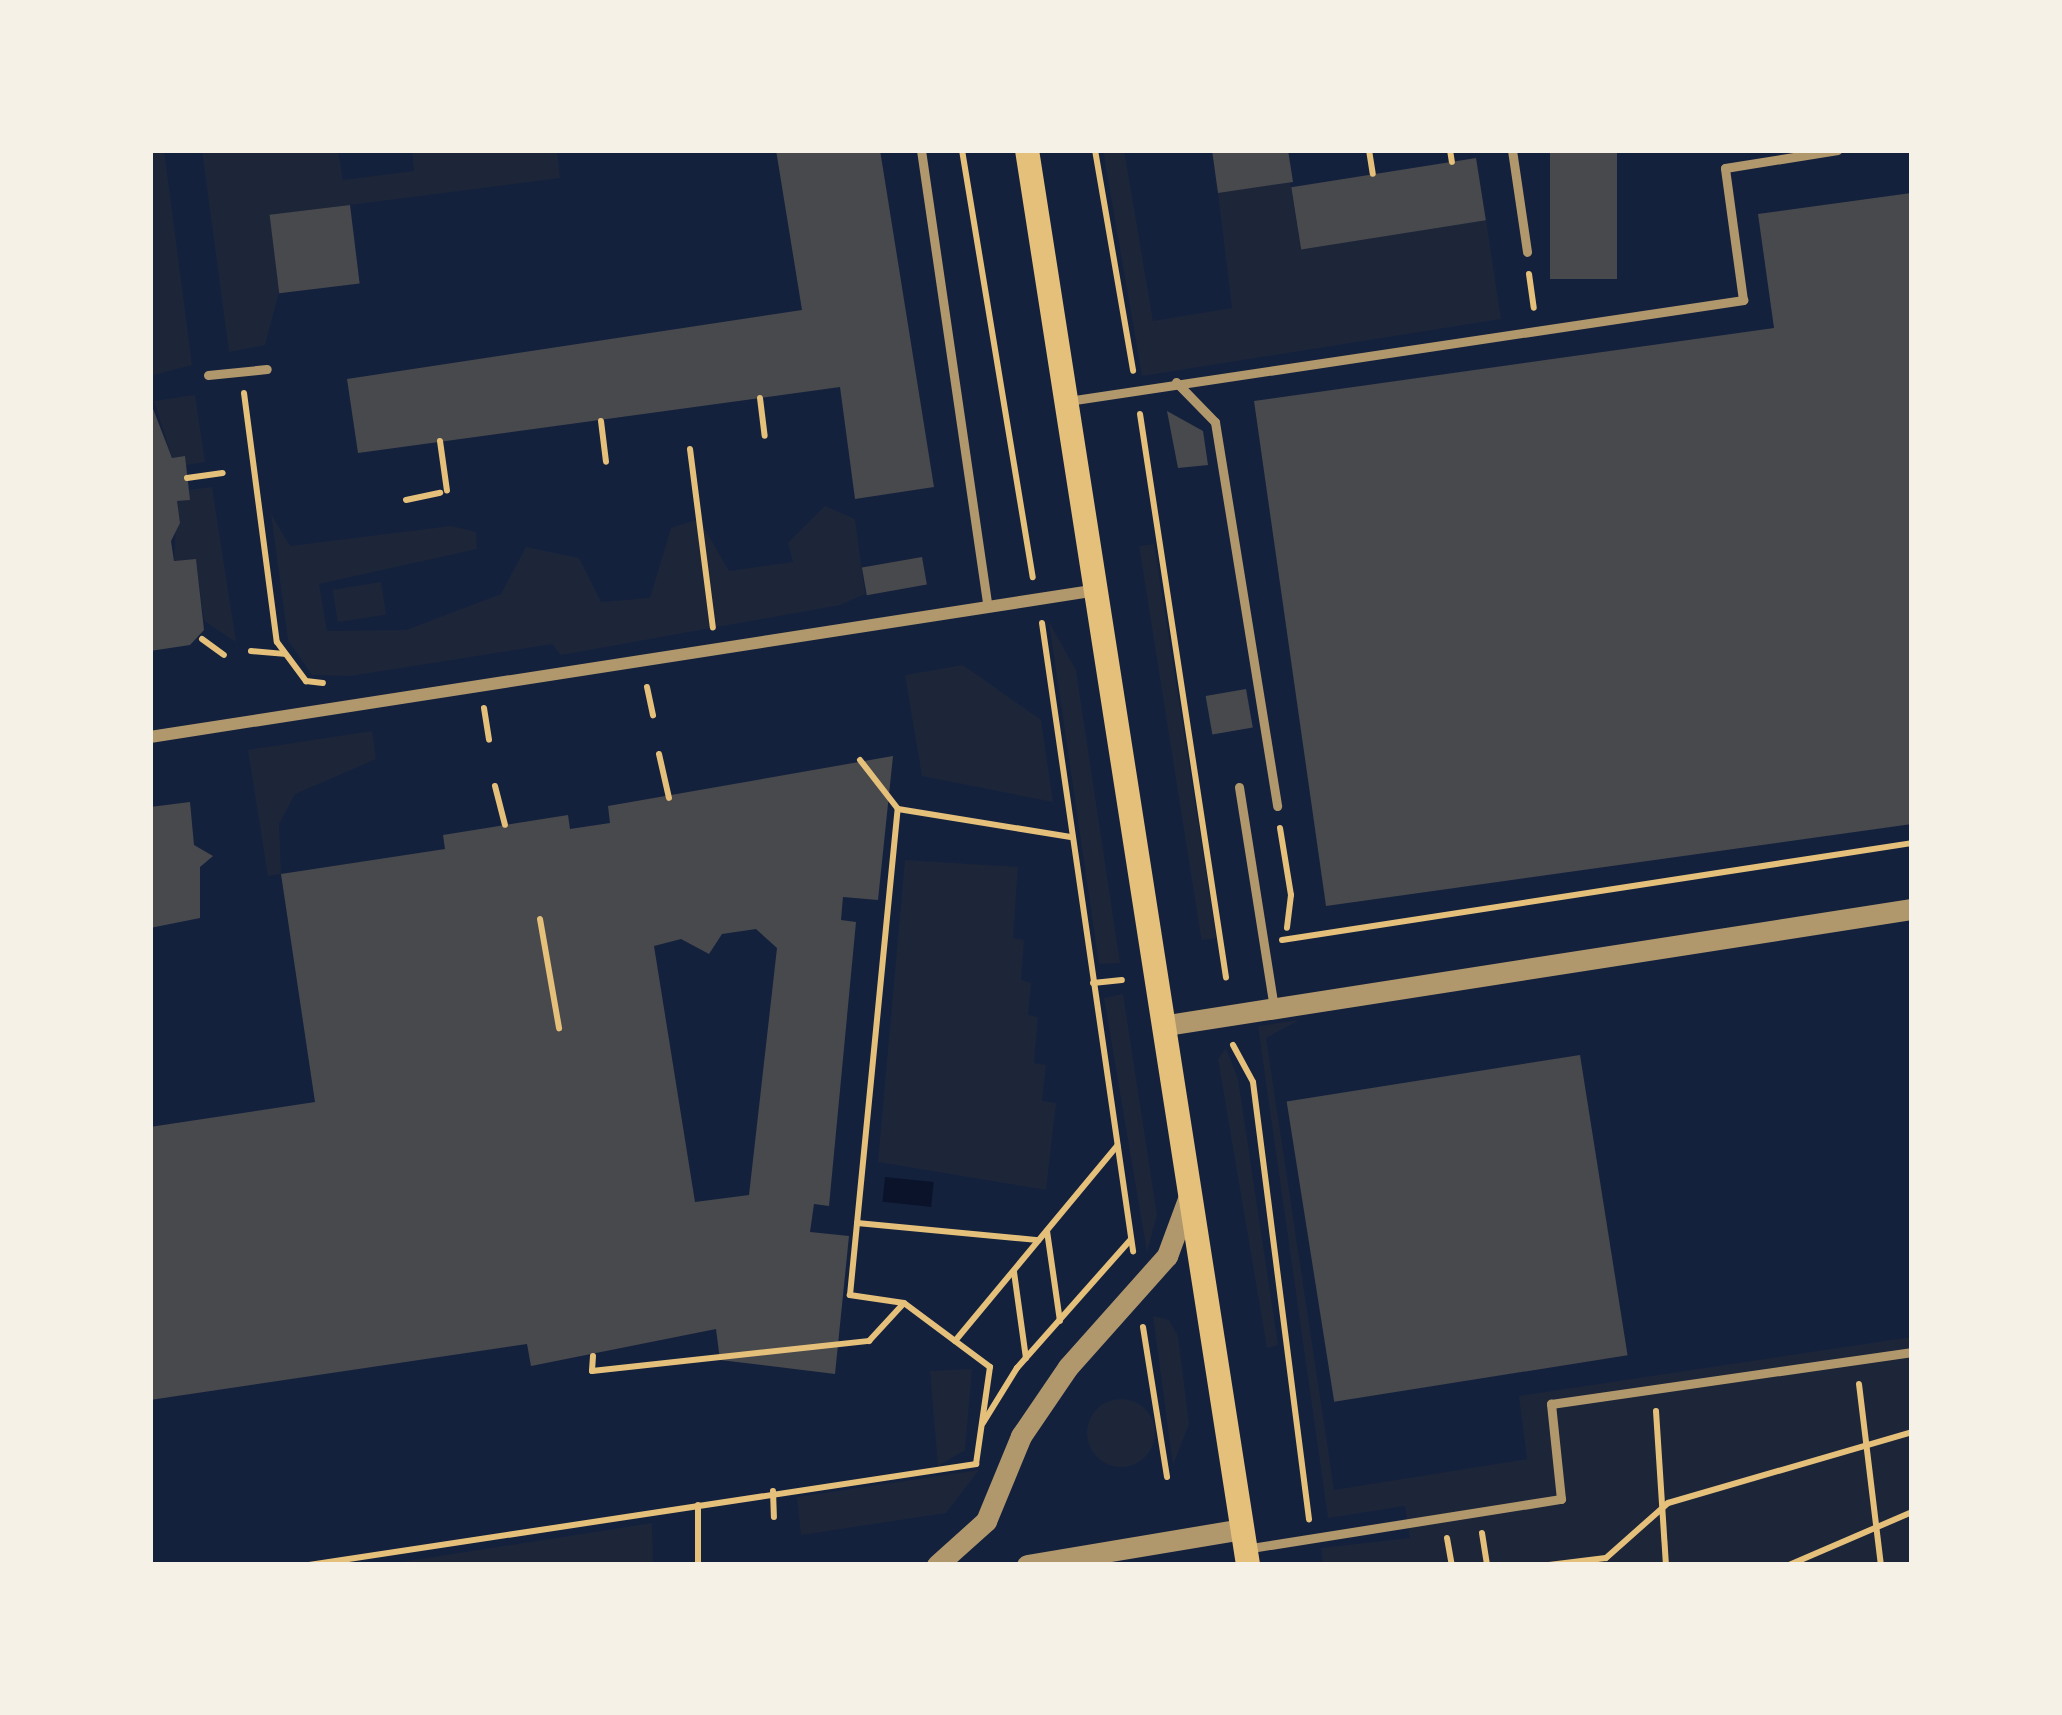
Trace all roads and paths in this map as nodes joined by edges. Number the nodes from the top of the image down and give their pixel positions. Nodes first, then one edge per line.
1 (921, 150) edge
2 (962, 150) edge
3 (1027, 150) edge
4 (1095, 150) edge
5 (1369, 150) edge
6 (1450, 150) edge
7 (1512, 150) edge
8 (1838, 150) edge
9 (1451, 162) dead end
10 (1373, 174) dead end
11 (1527, 253) joint
12 (1536, 327) junction
13 (267, 369) dead end
14 (241, 372) junction
15 (208, 375) dead end
16 (1176, 382) junction
17 (1136, 389) junction
18 (760, 398) dead end
19 (1068, 401) junction
20 (601, 421) dead end
21 (765, 436) dead end
22 (440, 441) dead end
23 (690, 449) dead end
24 (606, 463) dead end
25 (224, 473) dead end
26 (187, 478) dead end
27 (406, 500) dead end
28 (984, 588) junction
29 (1098, 590) junction
30 (987, 605) junction
31 (1039, 606) dead end
32 (736, 628) dead end
33 (713, 632) junction
34 (692, 635) dead end
35 (202, 638) dead end
36 (251, 651) dead end
37 (224, 655) dead end
38 (286, 655) junction
39 (328, 683) dead end
40 (647, 687) dead end
41 (484, 708) dead end
42 (652, 715) dead end
43 (150, 737) edge
44 (489, 740) dead end
45 (659, 754) dead end
46 (860, 760) dead end
47 (496, 786) dead end
48 (1239, 787) dead end
49 (669, 798) dead end
50 (1277, 806) joint
51 (898, 809) junction
52 (505, 825) dead end
53 (1071, 837) junction
54 (1912, 843) edge
55 (1912, 909) edge
56 (540, 920) dead end
57 (1286, 939) junction
58 (1264, 943) junction
59 (1225, 966) junction
60 (1226, 977) dead end
61 (1122, 980) dead end
62 (1093, 983) junction
63 (1274, 1008) junction
64 (1167, 1024) junction
65 (559, 1028) dead end
66 (1233, 1046) dead end
67 (1117, 1147) junction
68 (1191, 1186) junction
69 (857, 1222) junction
70 (1047, 1231) junction
71 (1131, 1239) junction
72 (1039, 1240) junction
73 (1135, 1267) dead end
74 (1014, 1270) junction
75 (904, 1303) junction
76 (1060, 1321) junction
77 (1143, 1327) dead end
78 (955, 1341) junction
79 (1912, 1352) edge
80 (593, 1356) dead end
81 (1026, 1358) junction
82 (1856, 1360) junction
83 (1654, 1389) junction
84 (982, 1426) junction
85 (1912, 1432) edge
86 (1866, 1440) junction
87 (1166, 1478) dead end
88 (773, 1491) junction
89 (1668, 1503) junction
90 (698, 1505) junction
91 (1912, 1512) edge
92 (774, 1517) dead end
93 (1877, 1526) junction
94 (1307, 1536) junction
95 (1246, 1548) edge
96 (698, 1564) edge
97 (309, 1565) edge
98 (937, 1565) edge
99 (1028, 1565) edge
100 (1549, 1565) edge
101 (1666, 1565) edge
102 (1789, 1565) edge
103 (1881, 1565) edge

1 - 28 lane
2 - 28 path
3 - 19 main road
4 - 17 path
5 - 10 path
6 - 9 path
7 - 11 lane
8 - 12 lane
11 - 12 path
12 - 16 lane
13 - 14 lane
14 - 15 lane
14 - 38 path
16 - 17 lane
16 - 50 lane
17 - 19 lane
17 - 59 path
18 - 21 path
19 - 29 main road
20 - 24 path
22 - 27 path
23 - 33 path
25 - 26 path
28 - 30 lane
29 - 30 street
29 - 64 main road
30 - 43 street
31 - 53 path
32 - 33 path
33 - 34 path
35 - 37 path
36 - 38 path
38 - 39 path
40 - 42 path
41 - 44 path
45 - 49 path
46 - 51 path
47 - 52 path
48 - 58 lane
50 - 57 path
51 - 53 path
51 - 69 path
53 - 62 path
54 - 57 path
55 - 63 street
56 - 65 path
57 - 58 path
58 - 59 path
58 - 63 lane
59 - 60 path
61 - 62 path
62 - 67 path
63 - 64 street
64 - 68 main road
66 - 94 path
67 - 70 path
67 - 71 path
68 - 95 main road
68 - 98 street
69 - 72 path
69 - 75 path
70 - 72 path
70 - 76 path
71 - 73 path
71 - 76 path
72 - 74 path
74 - 78 path
74 - 81 path
75 - 78 path
75 - 80 path
76 - 81 path
77 - 87 path
78 - 84 path
79 - 82 lane
81 - 84 path
82 - 83 lane
82 - 86 path
83 - 89 path
83 - 94 lane
84 - 88 path
85 - 86 path
86 - 89 path
86 - 93 path
88 - 90 path
88 - 92 path
89 - 100 path
89 - 101 path
90 - 96 path
90 - 97 path
91 - 93 path
93 - 102 path
93 - 103 path
94 - 95 lane
95 - 99 street

